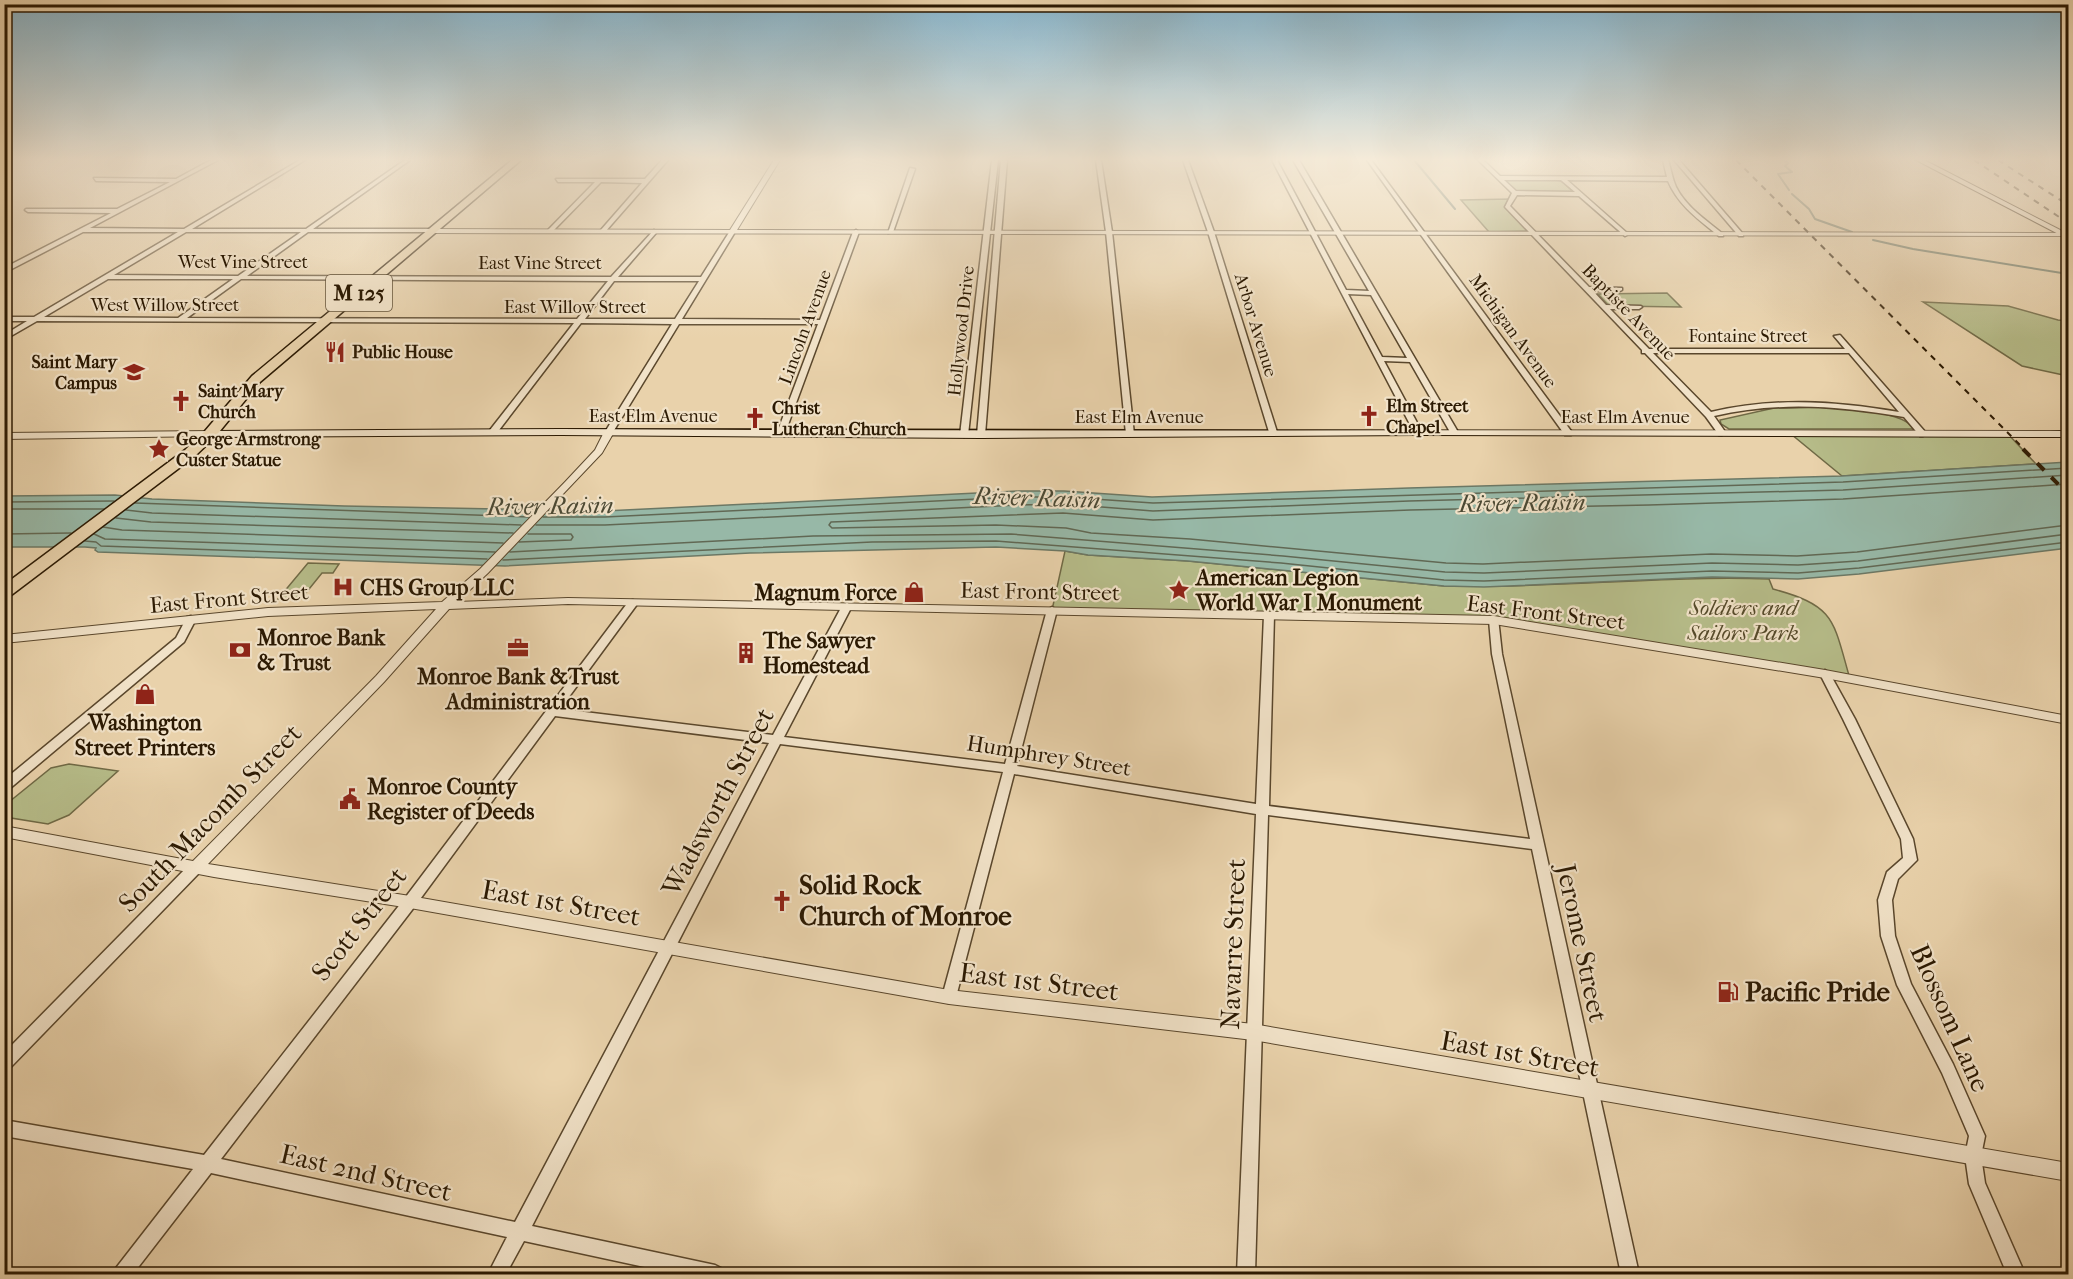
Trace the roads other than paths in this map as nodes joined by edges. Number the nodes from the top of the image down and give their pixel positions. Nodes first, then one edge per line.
1 (103, 220) edge
2 (202, 220) edge
3 (324, 220) edge
4 (446, 220) edge
5 (561, 220) edge
6 (613, 220) edge
7 (740, 220) edge
8 (894, 220) edge
9 (988, 220) edge
10 (1000, 220) edge
11 (1107, 220) edge
12 (1207, 220) edge
13 (1307, 220) edge
14 (1331, 220) edge
15 (1413, 220) edge
16 (1521, 220) edge
17 (1609, 220) edge
18 (1704, 220) edge
19 (1728, 220) edge
20 (2035, 220) edge
21 (186, 229) junction
22 (83, 230) junction
23 (308, 231) junction
24 (432, 231) junction
25 (550, 231) junction
26 (603, 231) junction
27 (654, 232) junction
28 (732, 232) junction
29 (856, 232) junction
30 (890, 232) junction
31 (987, 232) junction
32 (999, 232) junction
33 (1109, 232) junction
34 (1211, 232) junction
35 (1314, 232) junction
36 (1339, 232) junction
37 (1423, 233) junction
38 (1533, 233) junction
39 (1625, 234) junction
40 (1721, 235) junction
41 (1741, 235) junction
42 (2067, 236) edge
43 (4, 271) edge
44 (108, 277) junction
45 (240, 277) junction
46 (377, 277) junction
47 (613, 278) junction
48 (702, 279) junction
49 (1586, 289) junction
50 (1620, 289) dead end
51 (1344, 292) junction
52 (1373, 293) junction
53 (1603, 307) junction
54 (1639, 307) dead end
55 (4, 319) edge
56 (36, 319) junction
57 (178, 320) junction
58 (326, 320) junction
59 (579, 322) junction
60 (676, 322) junction
61 (824, 322) junction
62 (1838, 336) dead end
63 (4, 338) edge
64 (1645, 351) junction
65 (1850, 351) junction
66 (1380, 359) junction
67 (1412, 360) junction
68 (1709, 415) junction
69 (1905, 416) junction
70 (493, 432) junction
71 (609, 432) junction
72 (1273, 432) junction
73 (1418, 432) junction
74 (1454, 432) junction
75 (781, 433) junction
76 (1568, 433) junction
77 (210, 434) junction
78 (1130, 434) junction
79 (1722, 434) junction
80 (1923, 434) junction
81 (2068, 434) edge
82 (964, 435) junction
83 (981, 435) junction
84 (4, 436) edge
85 (4, 593) edge
86 (633, 603) junction
87 (447, 604) junction
88 (847, 606) junction
89 (1052, 610) junction
90 (1269, 615) junction
91 (191, 619) junction
92 (1494, 620) junction
93 (4, 639) edge
94 (1824, 674) junction
95 (553, 712) junction
96 (2068, 720) edge
97 (778, 739) junction
98 (1010, 769) junction
99 (4, 787) edge
100 (1262, 810) junction
101 (4, 831) edge
102 (1538, 845) junction
103 (196, 867) junction
104 (410, 902) junction
105 (668, 948) junction
106 (949, 997) junction
107 (1253, 1032) junction
108 (4, 1064) edge
109 (1589, 1092) junction
110 (4, 1128) edge
111 (1973, 1156) junction
112 (208, 1164) junction
113 (2068, 1172) edge
114 (518, 1233) junction
115 (122, 1275) edge
116 (497, 1275) edge
117 (715, 1275) edge
118 (1246, 1275) edge
119 (1630, 1275) edge
120 (2016, 1275) edge

1 - 22 street
2 - 21 street
3 - 23 street
4 - 24 main road, M 125
5 - 25 street
6 - 26 street
7 - 28 street
8 - 30 street
9 - 31 street, Hollywood Drive
10 - 32 street, Hollywood Drive
11 - 33 street
12 - 34 street, Arbor Avenue
13 - 35 street
14 - 36 street
15 - 37 street, Michigan Avenue
16 - 38 street, Baptiste Avenue
17 - 39 street
18 - 40 street
19 - 41 street
20 - 42 main road
21 - 22 street
21 - 23 street
21 - 44 street
22 - 43 street
23 - 24 street
23 - 45 street
24 - 25 street
24 - 46 main road, M 125
25 - 26 street
26 - 27 street
27 - 28 street
27 - 47 street
28 - 29 street
28 - 48 street
29 - 30 street
29 - 61 street, Lincoln Avenue
30 - 31 street
31 - 32 street
31 - 82 street, Hollywood Drive
32 - 33 street
32 - 83 street, Hollywood Drive
33 - 34 street
33 - 78 street
34 - 35 street
34 - 72 street, Arbor Avenue
35 - 36 street
35 - 51 street
36 - 37 street
36 - 52 street
37 - 38 street
37 - 76 street, Michigan Avenue
38 - 39 street
38 - 49 street, Baptiste Avenue
39 - 40 street
40 - 41 street
41 - 42 street
44 - 45 street, West Vine Street
44 - 56 street
45 - 46 street, West Vine Street
45 - 57 street
46 - 47 street, East Vine Street
46 - 58 main road, M 125
47 - 48 street, East Vine Street
47 - 59 street
48 - 60 street
49 - 50 street
49 - 53 street, Baptiste Avenue
51 - 52 street
51 - 66 street
52 - 67 street
53 - 54 street
53 - 64 street, Baptiste Avenue
55 - 56 street, West Willow Street
56 - 57 street, West Willow Street
56 - 63 street
57 - 58 street, West Willow Street
58 - 59 street, East Willow Street
58 - 77 main road, M 125
59 - 60 street, East Willow Street
59 - 70 street
60 - 61 street, East Willow Street
60 - 71 street
61 - 75 street, Lincoln Avenue
62 - 65 street
64 - 65 street, Fontaine Street
64 - 68 street, Baptiste Avenue
65 - 69 street
66 - 67 street
66 - 73 street
67 - 74 street
68 - 69 street
68 - 79 street, Baptiste Avenue
69 - 80 street
70 - 71 main road, East Elm Avenue
70 - 77 main road, East Elm Avenue
71 - 75 main road, East Elm Avenue
71 - 87 street, South Macomb Street
72 - 73 main road, East Elm Avenue
72 - 78 main road, East Elm Avenue
73 - 74 main road, East Elm Avenue
74 - 76 main road, East Elm Avenue
75 - 82 main road, East Elm Avenue
76 - 79 main road, East Elm Avenue
77 - 84 street
77 - 85 main road, M 125
78 - 83 main road, East Elm Avenue
79 - 80 main road, East Elm Avenue
80 - 81 main road, East Elm Avenue
82 - 83 main road, East Elm Avenue
86 - 87 street, East Front Street
86 - 88 street, East Front Street
86 - 95 street, Scott Street
87 - 91 street, East Front Street
87 - 103 street, South Macomb Street
88 - 89 street, East Front Street
88 - 97 street, Wadsworth Street
89 - 90 street, East Front Street
89 - 98 street
90 - 92 street, East Front Street
90 - 100 street, Navarre Street
91 - 93 street, East Front Street
91 - 99 street
92 - 94 street, East Front Street
92 - 102 street, Jerome Street
94 - 96 street, East Front Street
94 - 111 street, Blossom Lane
95 - 97 street, Humphrey Street
95 - 104 street, Scott Street
97 - 98 street, Humphrey Street
97 - 105 street, Wadsworth Street
98 - 100 street, Humphrey Street
98 - 106 street
100 - 102 street, Humphrey Street
100 - 107 street, Navarre Street
101 - 103 street, East 1st Street
102 - 109 street, Jerome Street
103 - 104 street, East 1st Street
103 - 108 street, South Macomb Street
104 - 105 street, East 1st Street
104 - 112 street, Scott Street
105 - 106 street, East 1st Street
105 - 114 street, Wadsworth Street
106 - 107 street, East 1st Street
107 - 109 street, East 1st Street
107 - 118 street, Navarre Street
109 - 111 street, East 1st Street
109 - 119 street, Jerome Street
110 - 112 street, East 2nd Street
111 - 113 street, East 1st Street
111 - 120 street
112 - 114 street, East 2nd Street
112 - 115 street, Scott Street
114 - 116 street, Wadsworth Street
114 - 117 street, East 2nd Street

